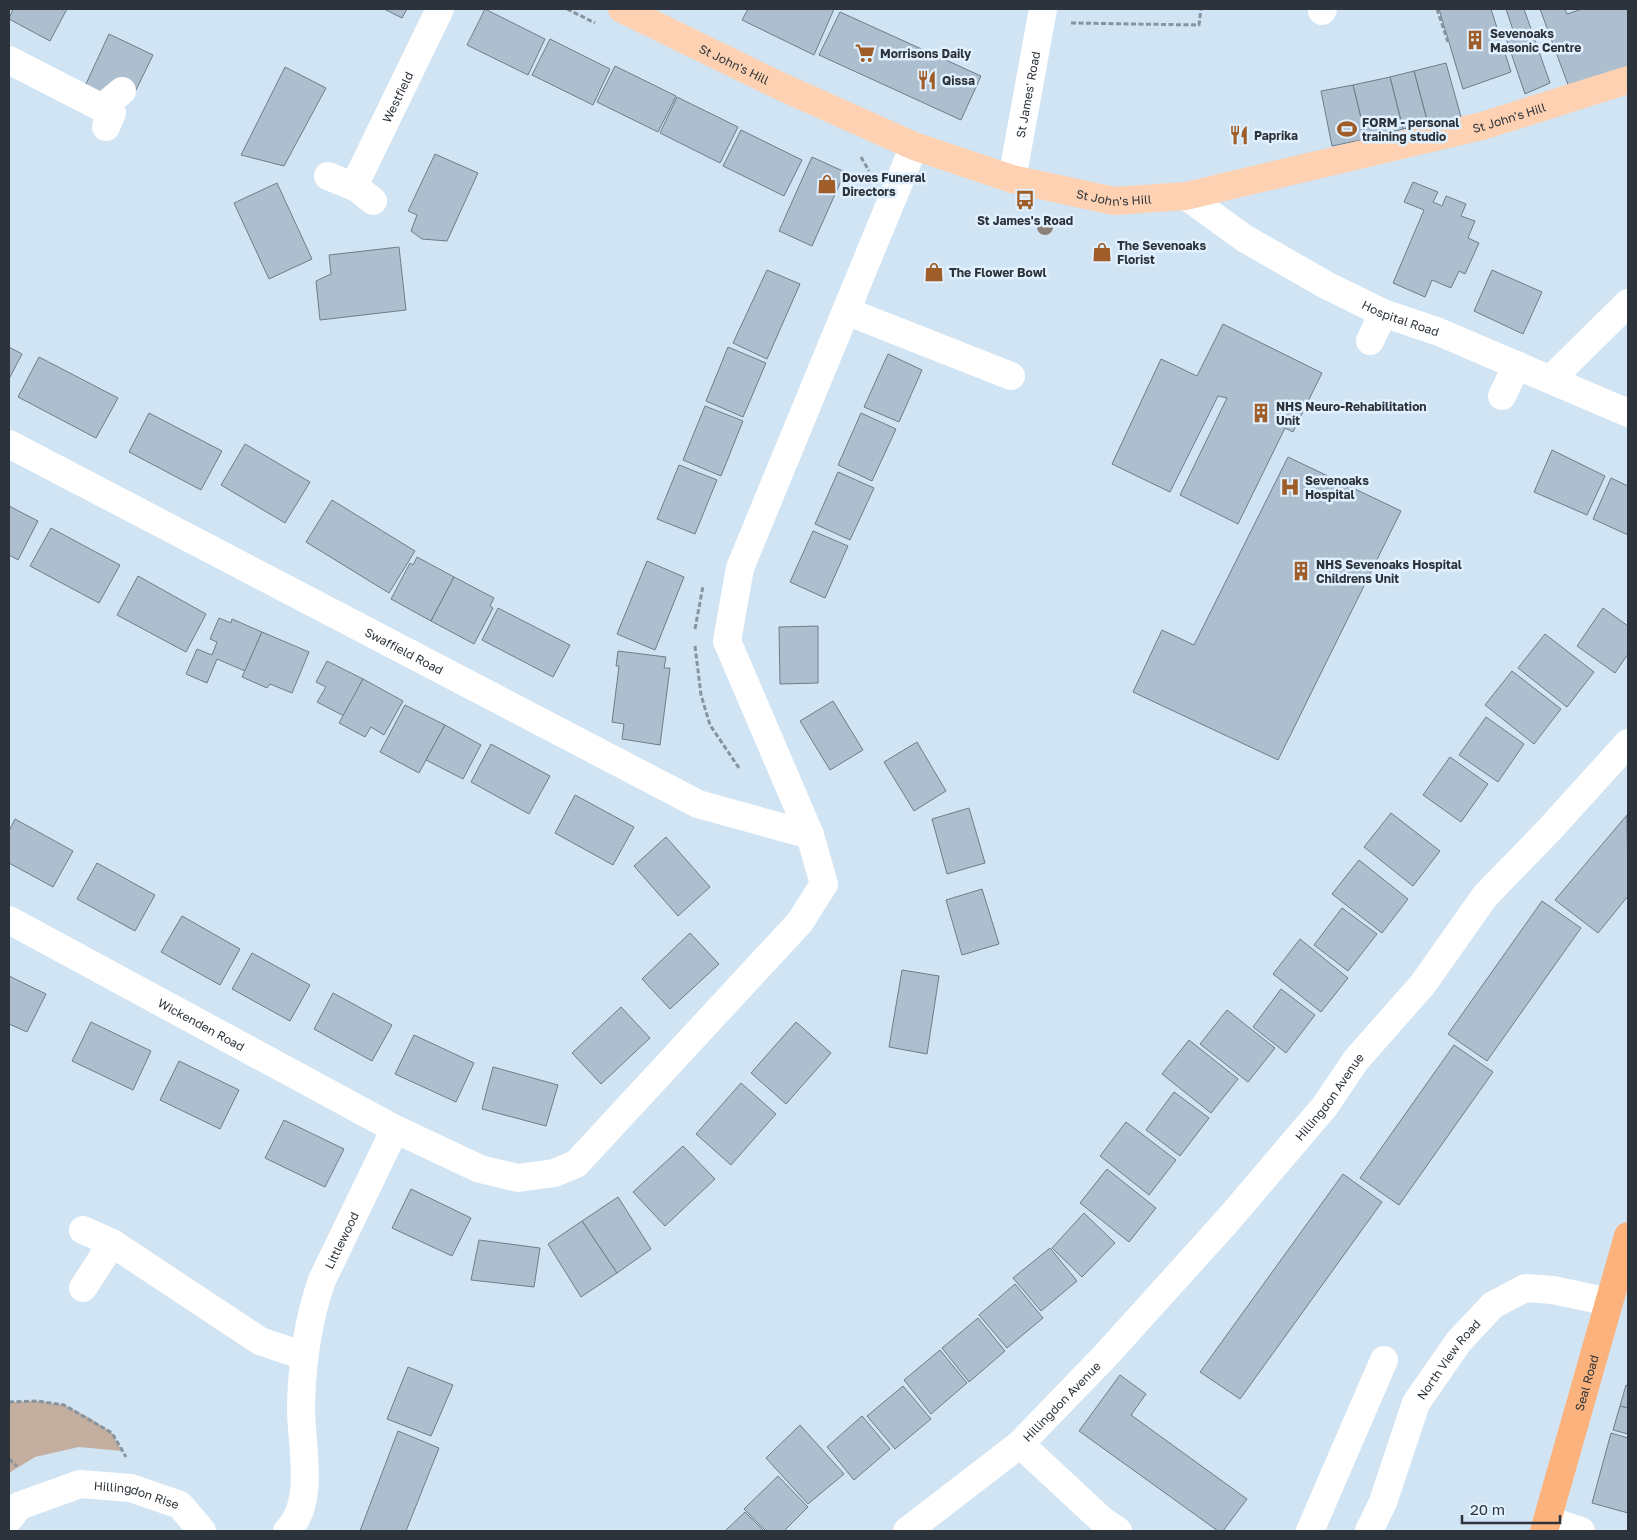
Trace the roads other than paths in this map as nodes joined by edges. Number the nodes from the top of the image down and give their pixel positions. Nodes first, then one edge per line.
1 (440, 9) edge
2 (622, 9) edge
3 (1042, 16) edge
4 (9, 60) edge
5 (1628, 80) edge
6 (111, 109) dead end
7 (914, 146) junction
8 (328, 176) dead end
9 (1012, 179) junction
10 (1186, 196) junction
11 (1628, 303) edge
12 (846, 311) junction
13 (1383, 313) junction
14 (1370, 340) dead end
15 (1517, 365) junction
16 (1011, 376) dead end
17 (1551, 379) junction
18 (1502, 396) dead end
19 (1628, 414) edge
20 (9, 444) edge
21 (1628, 743) edge
22 (810, 835) junction
23 (9, 920) edge
24 (394, 1129) junction
25 (83, 1230) dead end
26 (1628, 1236) edge
27 (112, 1243) junction
28 (83, 1288) dead end
29 (1609, 1302) junction
30 (304, 1356) junction
31 (1384, 1360) dead end
32 (1020, 1444) junction
33 (9, 1519) edge
34 (1546, 1526) edge
35 (202, 1531) edge
36 (287, 1531) edge
37 (907, 1531) edge
38 (1118, 1531) edge
39 (1310, 1531) edge
40 (1369, 1531) edge
41 (1581, 1531) edge

1 - 8 street, Westfield
2 - 7 main road, St John's Hill
3 - 9 street, St James' Road
4 - 6 street
5 - 10 main road, St John's Hill
7 - 9 main road, St John's Hill
7 - 12 street, Wickenden Road
9 - 10 main road, St John's Hill
10 - 13 street, Hospital Road
11 - 17 street
12 - 16 street
12 - 22 street, Wickenden Road
13 - 14 street
13 - 15 street, Hospital Road
15 - 17 street, Hospital Road
15 - 18 street
17 - 19 street, Hospital Road
20 - 22 street, Swaffield Road
21 - 32 street, Hillingdon Avenue
22 - 24 street, Wickenden Road
23 - 24 street, Wickenden Road
24 - 30 street, Littlewood
25 - 27 street
26 - 29 highway, Seal Road
27 - 28 street
27 - 30 street
29 - 34 highway, Seal Road
29 - 40 street, North View Road
30 - 36 street, Littlewood
31 - 39 street
32 - 37 street, Hillingdon Avenue
32 - 38 street, Hillingdon Avenue
33 - 35 street, Hillingdon Rise
34 - 41 street

